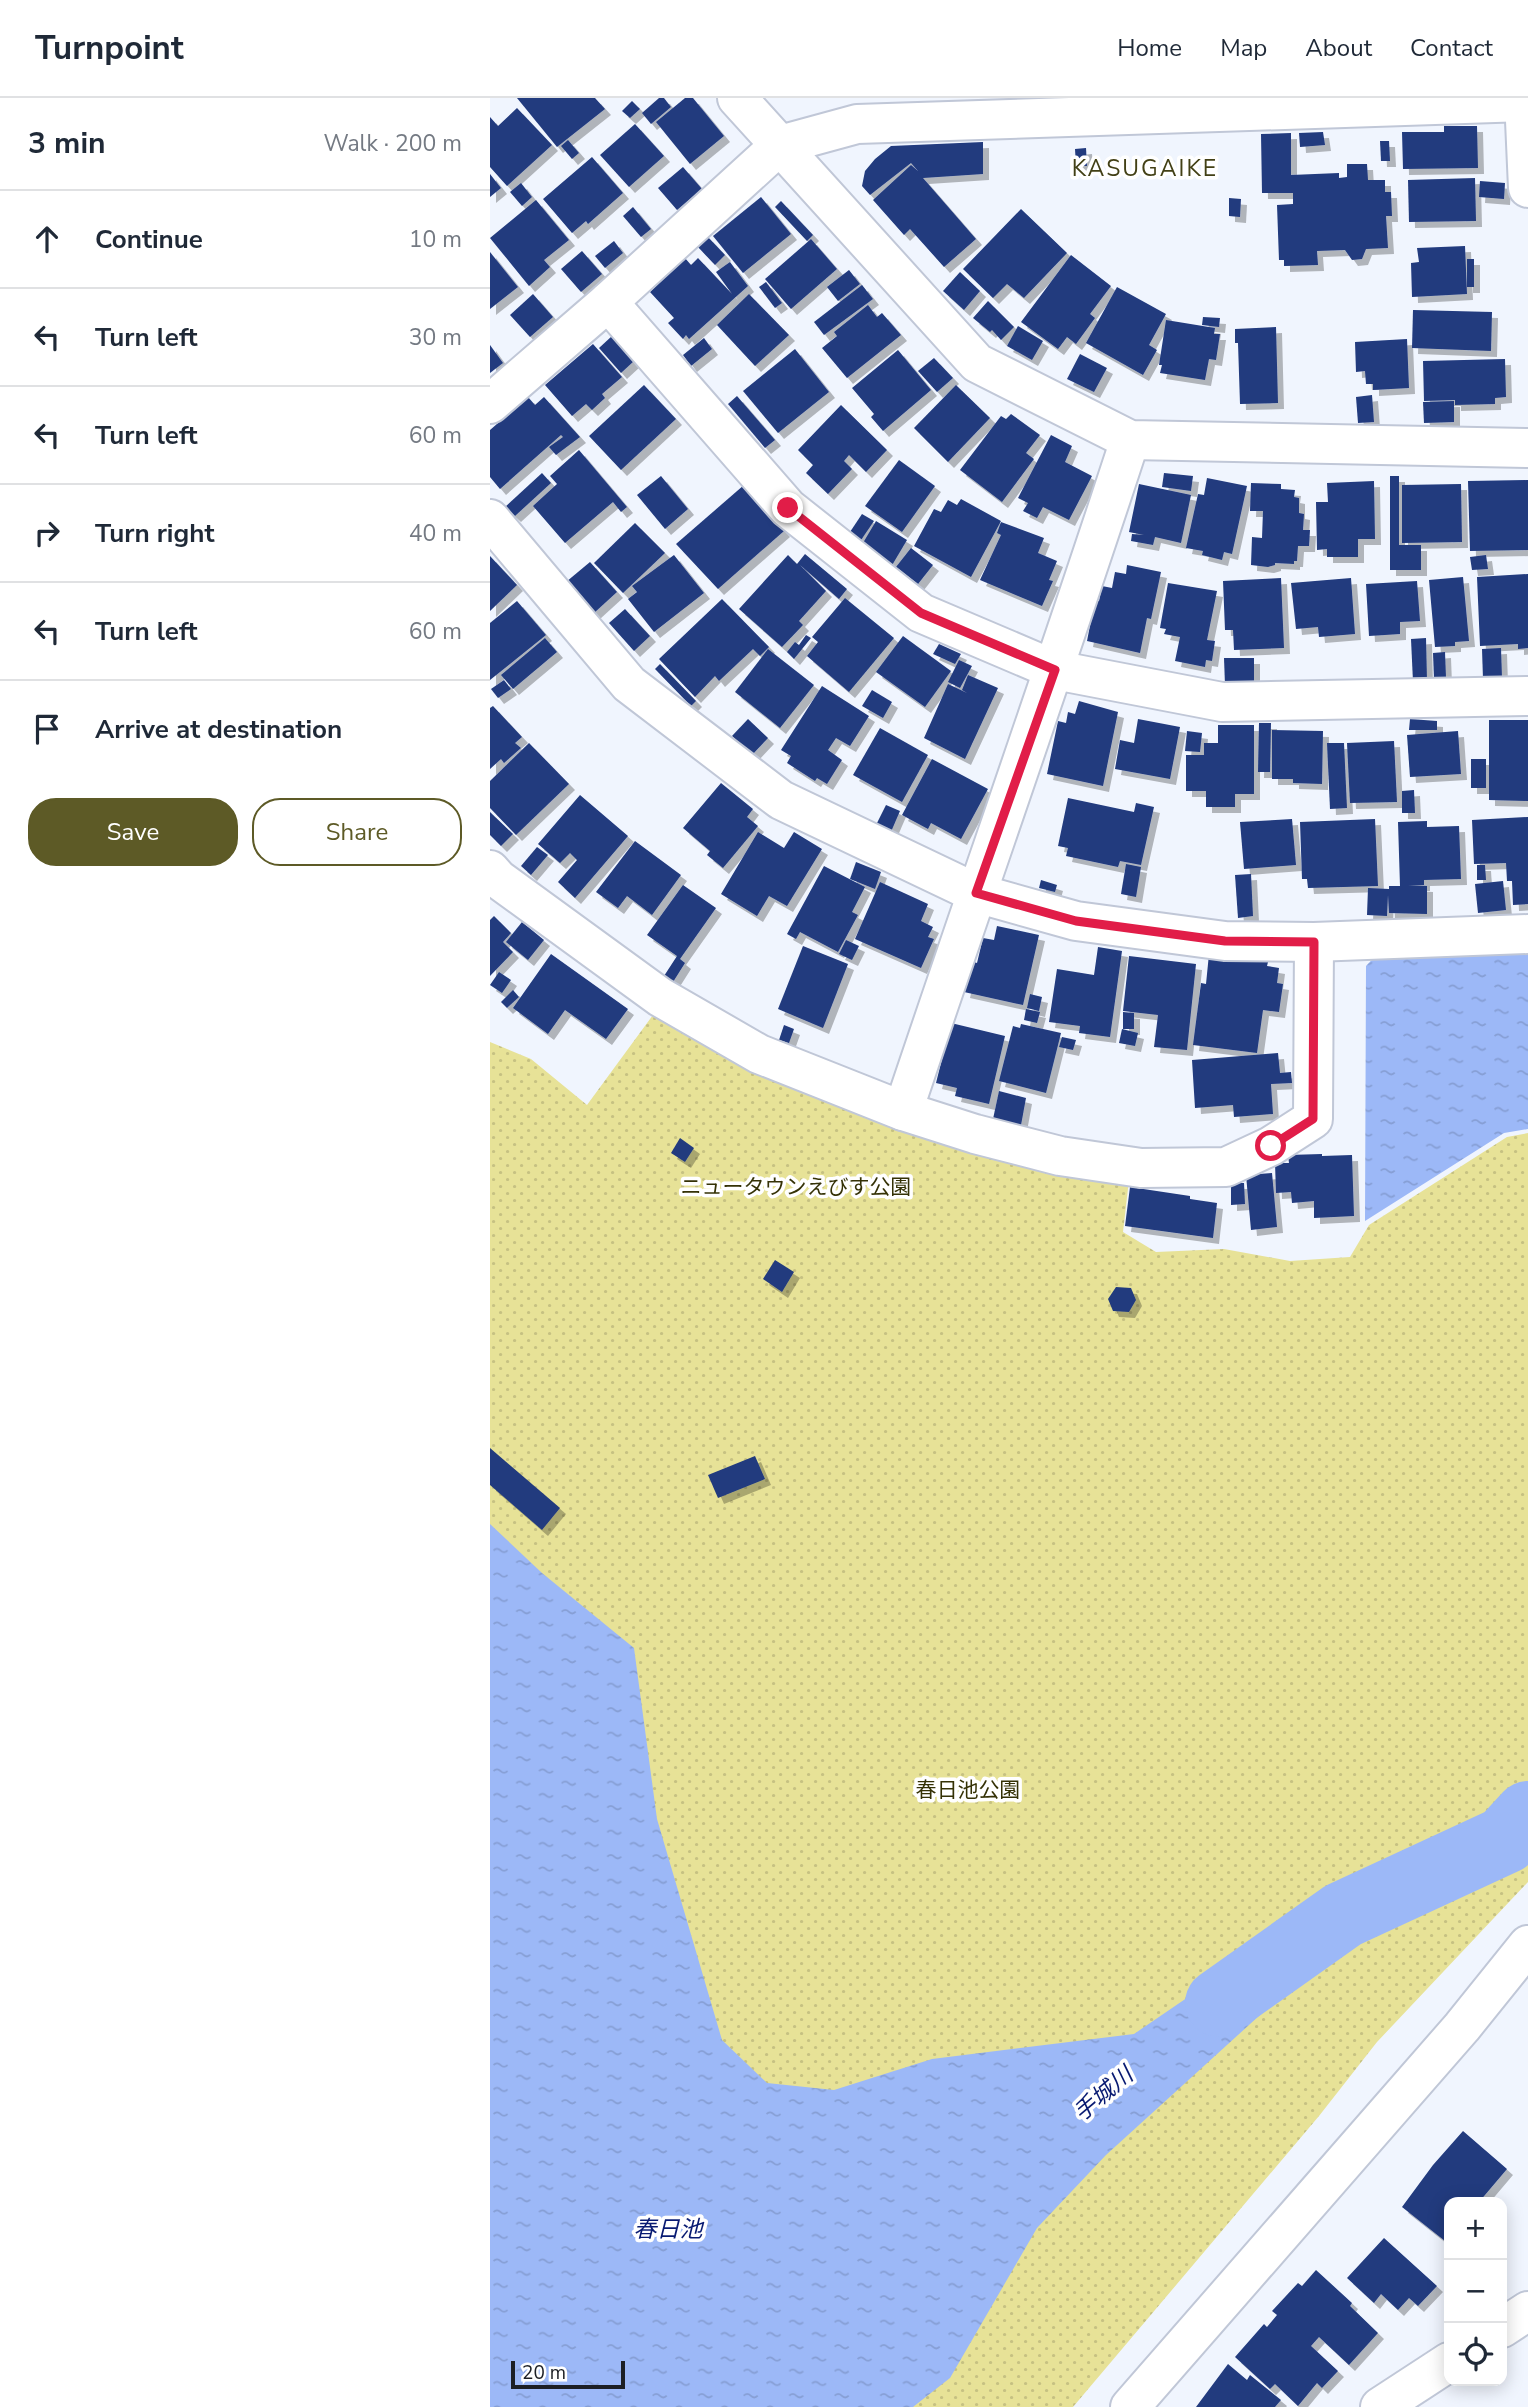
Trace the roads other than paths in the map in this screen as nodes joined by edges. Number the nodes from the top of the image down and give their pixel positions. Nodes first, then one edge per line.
1 (737, 98) edge
2 (1525, 100) edge
3 (780, 145) junction
4 (1528, 188) edge
5 (608, 302) junction
6 (490, 404) edge
7 (1130, 440) junction
8 (1528, 448) edge
9 (490, 519) edge
10 (1055, 670) junction
11 (1528, 696) edge
12 (490, 870) edge
13 (976, 893) junction
14 (1528, 934) edge
15 (1314, 942) junction
16 (903, 1111) junction
17 (1528, 1945) edge
18 (1528, 2311) edge
19 (1507, 2325) edge
20 (1444, 2365) edge
21 (1130, 2407) edge
22 (1380, 2407) edge

1 - 3 street
2 - 3 street
2 - 4 street
3 - 5 street
3 - 7 street
5 - 6 street
5 - 10 street
7 - 8 street
7 - 10 street
9 - 13 street
10 - 11 street
10 - 13 street
12 - 16 street
13 - 15 street
13 - 16 street
14 - 15 street
15 - 16 street
17 - 21 street
18 - 19 street
20 - 22 street

